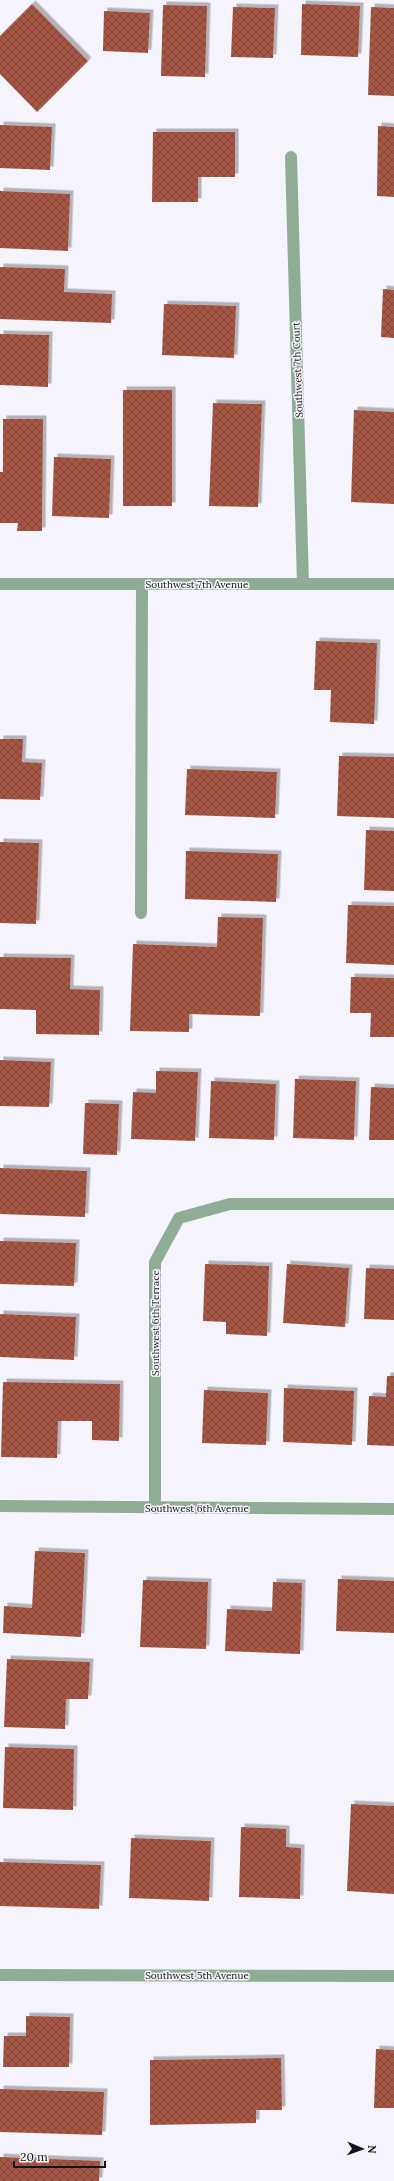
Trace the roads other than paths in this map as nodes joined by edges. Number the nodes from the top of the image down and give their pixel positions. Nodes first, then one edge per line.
1 (291, 157) dead end
2 (0, 584) edge
3 (142, 584) junction
4 (303, 584) junction
5 (394, 584) edge
6 (141, 913) dead end
7 (394, 1204) edge
8 (0, 1506) edge
9 (155, 1508) junction
10 (394, 1509) edge
11 (0, 1975) edge
12 (394, 1976) edge

1 - 4 street, Southwest 7th Court
2 - 3 street, Southwest 7th Avenue
3 - 4 street, Southwest 7th Avenue
3 - 6 street
4 - 5 street, Southwest 7th Avenue
7 - 9 street, Southwest 6th Terrace
8 - 9 street, Southwest 6th Avenue
9 - 10 street, Southwest 6th Avenue
11 - 12 street, Southwest 5th Avenue

